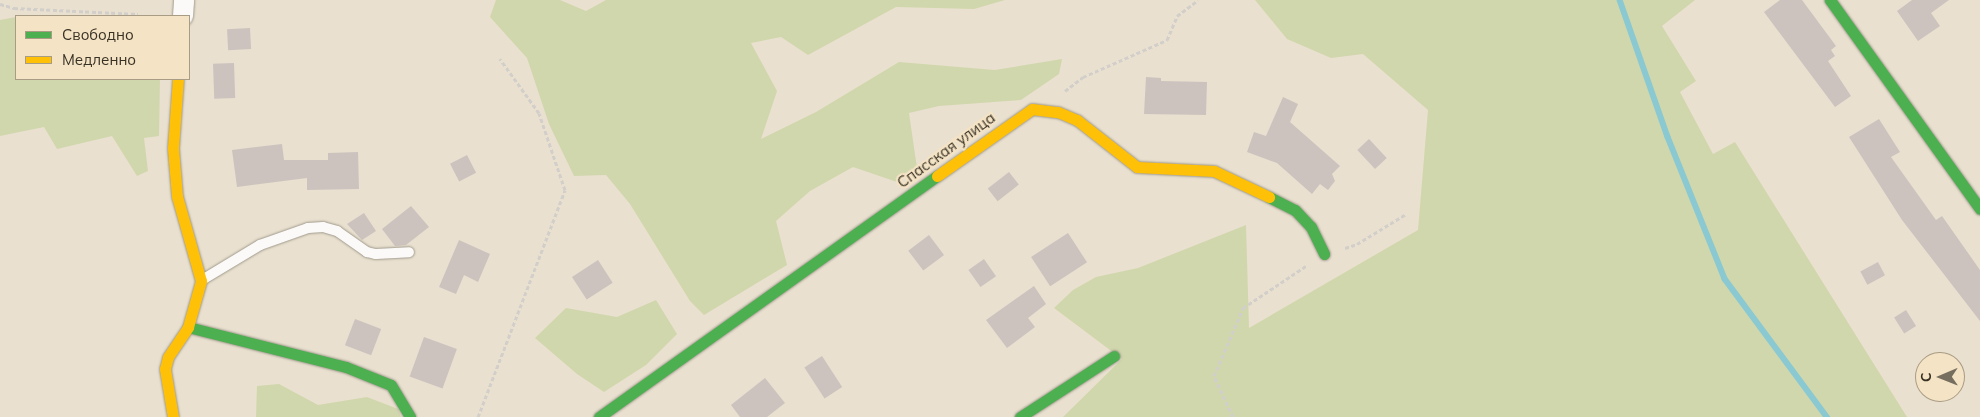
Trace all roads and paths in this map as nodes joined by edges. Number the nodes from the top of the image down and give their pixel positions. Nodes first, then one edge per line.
1 (184, 0) edge
2 (1198, 0) edge
3 (1830, 0) edge
4 (0, 4) edge
5 (138, 14) dead end
6 (183, 15) edge
7 (500, 59) dead end
8 (178, 80) edge
9 (1040, 109) junction
10 (1980, 209) edge
11 (1406, 214) dead end
12 (409, 252) dead end
13 (1324, 254) junction
14 (201, 281) junction
15 (188, 327) junction
16 (1114, 356) dead end
17 (174, 417) edge
18 (410, 417) edge
19 (478, 417) edge
20 (599, 417) edge
21 (1020, 417) edge
22 (1233, 417) edge

1 - 6 street
2 - 9 path
3 - 10 street
4 - 5 path
7 - 19 path
8 - 14 street
9 - 13 street
9 - 20 street, Спасская улица
11 - 13 path
12 - 14 lane
13 - 22 path
14 - 15 street
15 - 17 street
15 - 18 street
16 - 21 street

